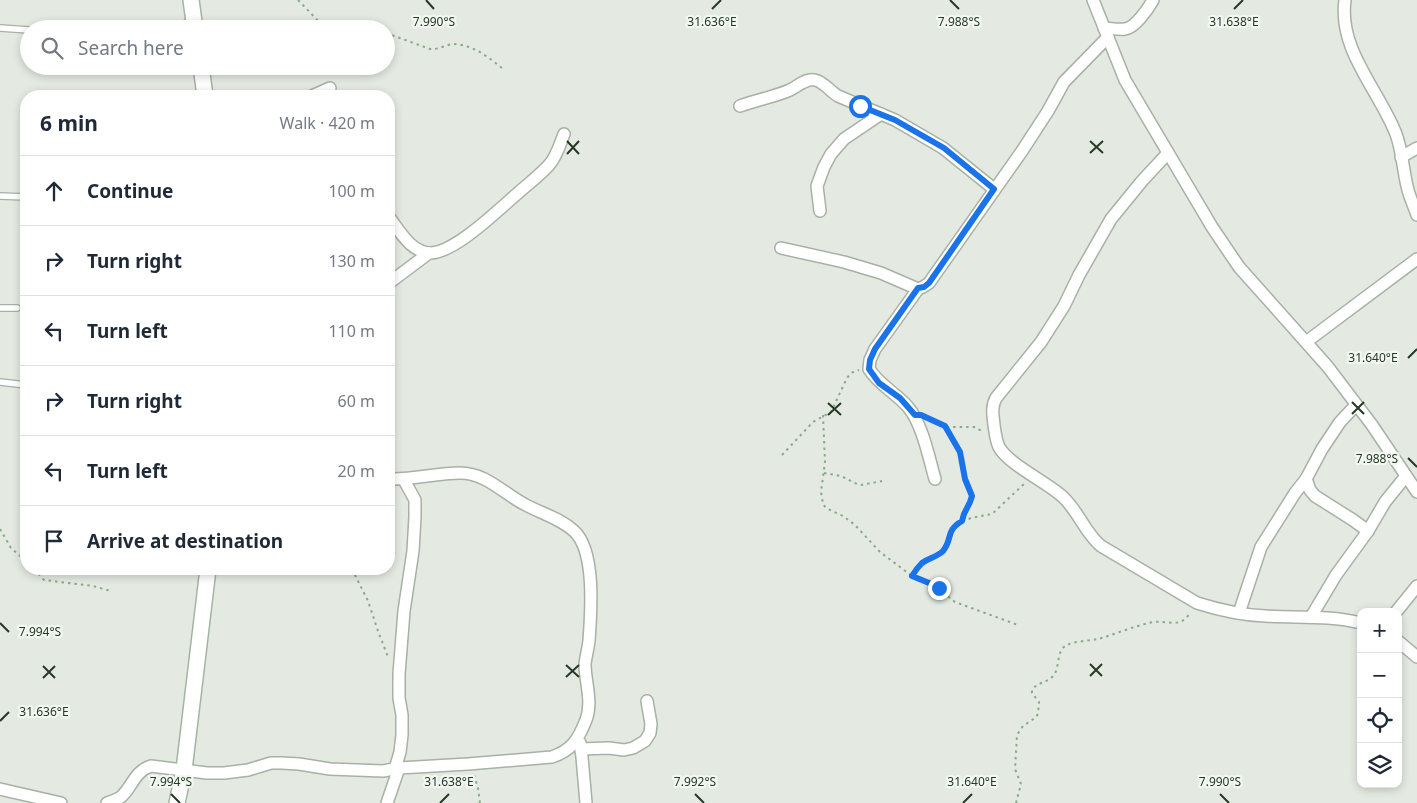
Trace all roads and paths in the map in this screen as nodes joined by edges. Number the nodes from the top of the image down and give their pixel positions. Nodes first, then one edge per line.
1 (191, 0) edge
2 (298, 0) edge
3 (1093, 0) edge
4 (1152, 0) edge
5 (1345, 0) edge
6 (194, 20) edge
7 (317, 20) edge
8 (0, 28) edge
9 (20, 29) edge
10 (1106, 32) junction
11 (395, 36) edge
12 (502, 68) dead end
13 (202, 75) edge
14 (330, 88) dead end
15 (205, 90) edge
16 (326, 90) edge
17 (740, 106) dead end
18 (881, 114) junction
19 (564, 134) dead end
20 (1417, 148) edge
21 (1168, 153) junction
22 (1401, 157) junction
23 (994, 189) junction
24 (0, 196) edge
25 (20, 197) edge
26 (820, 211) dead end
27 (1417, 215) edge
28 (395, 225) edge
29 (781, 248) dead end
30 (429, 253) junction
31 (1417, 259) edge
32 (395, 278) edge
33 (918, 288) junction
34 (0, 308) edge
35 (17, 308) dead end
36 (1306, 342) junction
37 (869, 369) junction
38 (0, 382) edge
39 (20, 384) edge
40 (1356, 405) junction
41 (915, 415) junction
42 (823, 416) junction
43 (945, 426) junction
44 (997, 443) junction
45 (782, 455) dead end
46 (824, 473) junction
47 (1033, 476) junction
48 (1406, 476) junction
49 (395, 479) edge
50 (934, 479) dead end
51 (1306, 479) junction
52 (404, 480) junction
53 (882, 481) dead end
54 (1417, 492) edge
55 (962, 521) junction
56 (0, 529) edge
57 (1368, 531) junction
58 (20, 556) edge
59 (39, 575) edge
60 (207, 575) edge
61 (355, 575) edge
62 (912, 576) junction
63 (1417, 586) edge
64 (110, 591) dead end
65 (1197, 603) junction
66 (1399, 608) edge
67 (1239, 613) junction
68 (1311, 617) junction
69 (1357, 622) edge
70 (1018, 625) dead end
71 (1402, 644) edge
72 (1417, 657) edge
73 (388, 658) dead end
74 (647, 701) dead end
75 (578, 737) junction
76 (582, 749) junction
77 (468, 764) junction
78 (397, 768) junction
79 (184, 770) junction
80 (0, 789) edge
81 (62, 803) edge
82 (107, 803) edge
83 (177, 803) edge
84 (386, 803) edge
85 (480, 803) edge
86 (586, 803) edge
87 (1016, 803) edge

1 - 6 main road
2 - 7 path
3 - 10 street
4 - 10 street
5 - 22 street
8 - 9 lane
10 - 21 street
10 - 23 street
11 - 12 path
13 - 15 main road
14 - 16 street
17 - 18 street
18 - 23 street
18 - 26 street
19 - 30 street
20 - 22 street
21 - 36 street
21 - 44 street
22 - 27 street
23 - 33 street
24 - 25 lane
28 - 30 street
29 - 33 street
30 - 32 street
31 - 36 street
33 - 37 street
34 - 35 lane
36 - 40 street
37 - 41 street
37 - 42 path
38 - 39 lane
40 - 48 street
40 - 51 street
41 - 43 path
41 - 50 street
42 - 45 path
42 - 46 path
43 - 44 path
43 - 55 path
44 - 47 street
46 - 53 path
46 - 62 path
47 - 55 path
47 - 65 street
48 - 54 street
48 - 57 street
49 - 52 street
51 - 57 street
51 - 67 street
52 - 75 street
52 - 78 street
55 - 62 path
56 - 58 path
57 - 68 street
59 - 64 path
60 - 79 main road
61 - 73 path
62 - 70 path
63 - 66 street
65 - 67 street
65 - 87 path
67 - 68 street
68 - 69 street
71 - 72 street
74 - 76 street
75 - 76 street
75 - 77 street
76 - 86 street
77 - 78 street
77 - 85 path
78 - 79 street
78 - 84 street
79 - 82 street
79 - 83 main road
80 - 81 street

